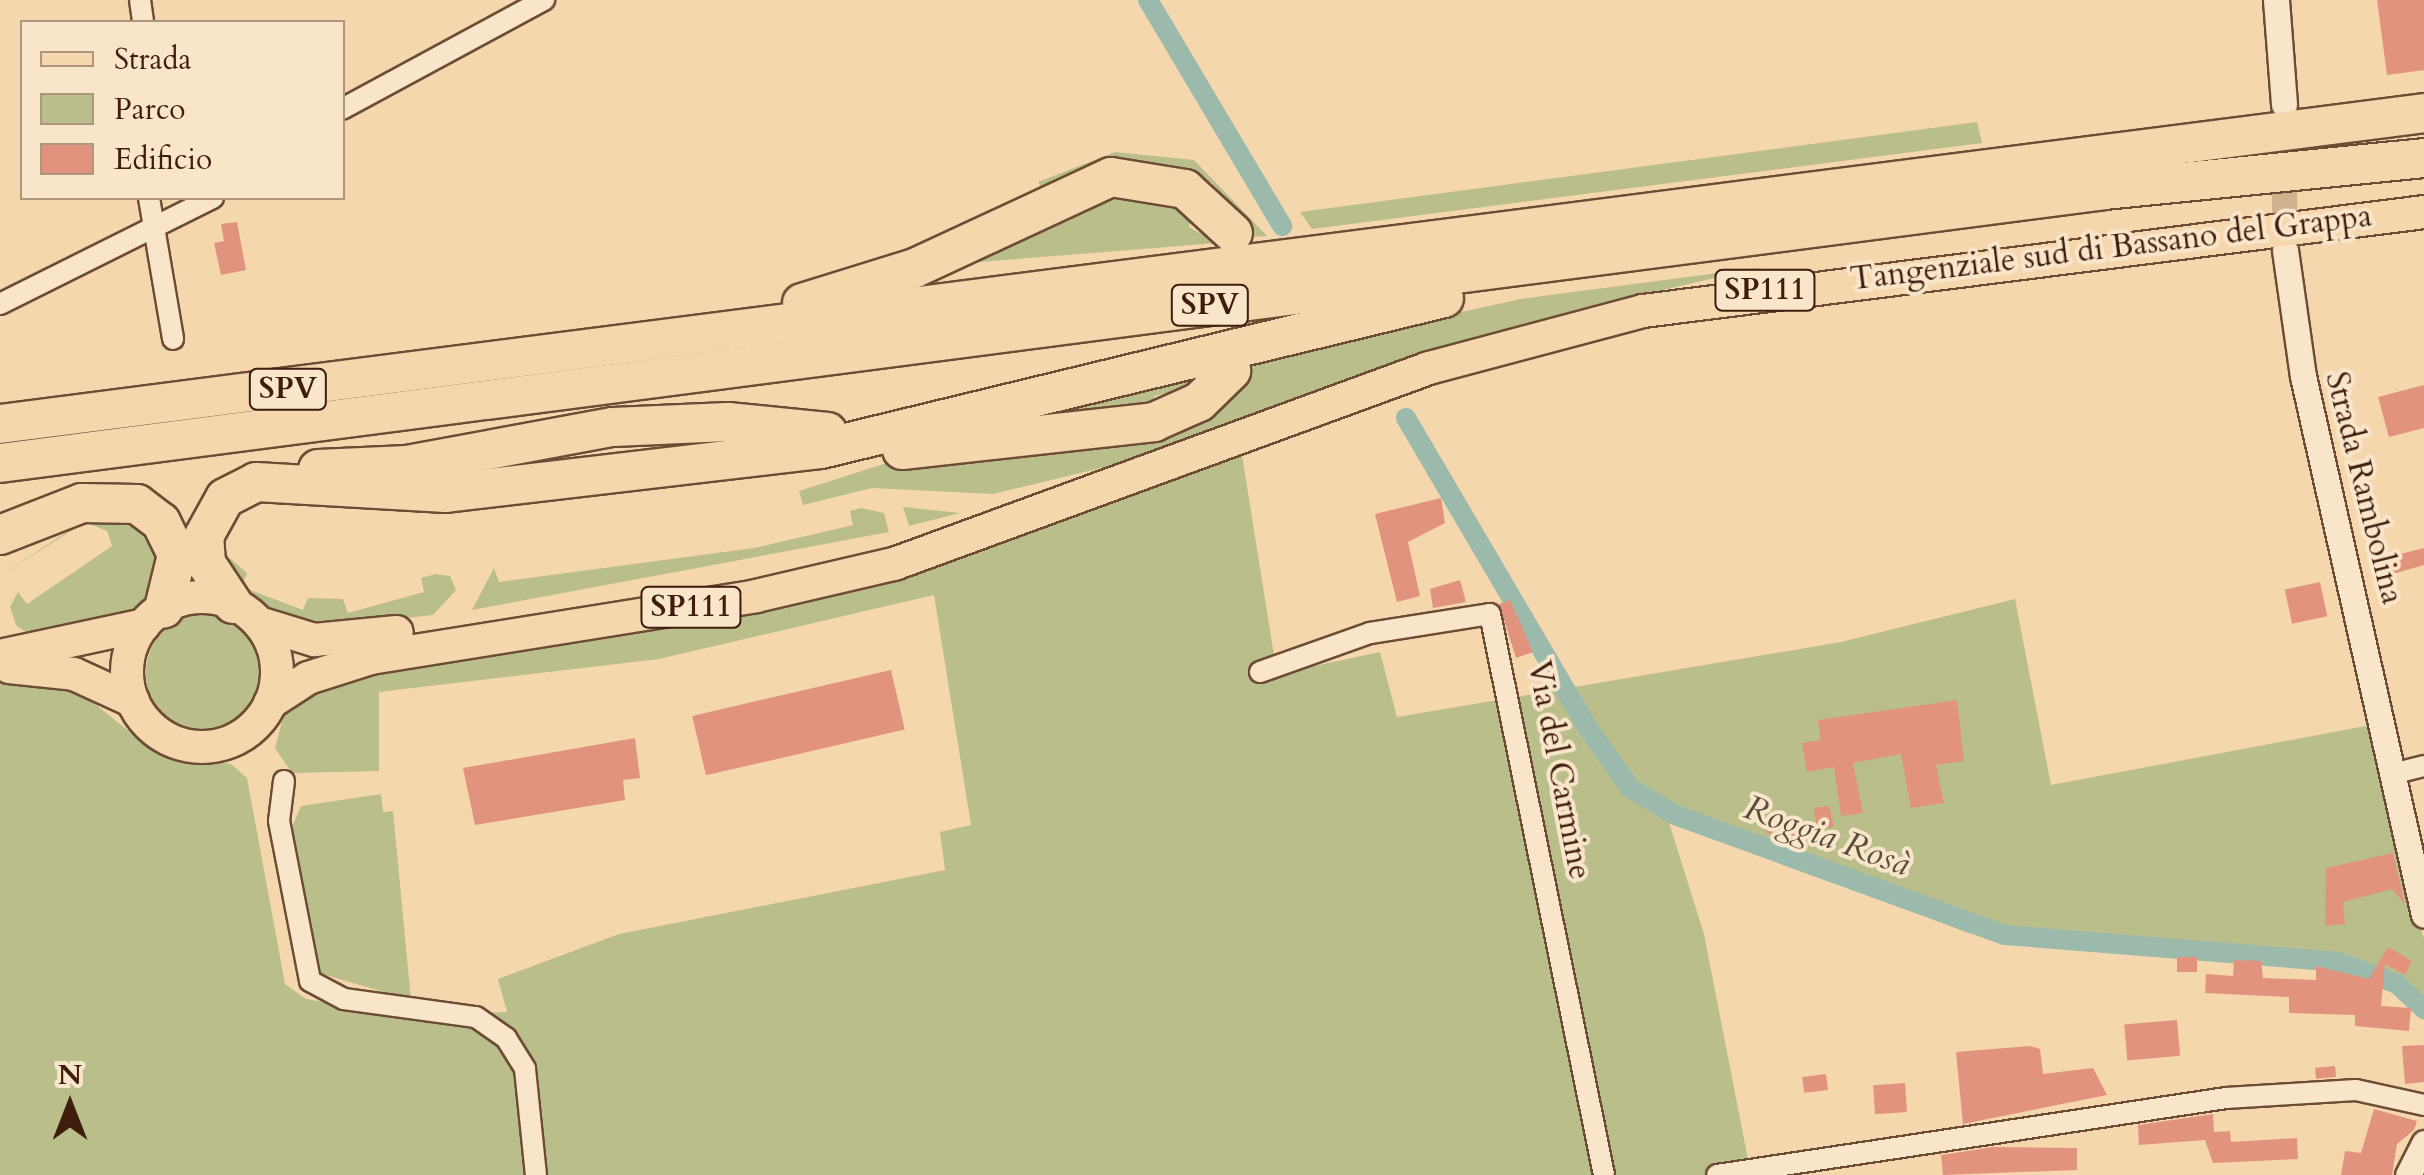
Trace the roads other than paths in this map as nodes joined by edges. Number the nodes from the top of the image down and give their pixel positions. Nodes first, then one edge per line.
1 (544, 0) edge
2 (2276, 0) edge
3 (2284, 105) tunnel mouth
4 (345, 106) edge
5 (2424, 113) edge
6 (2423, 158) edge
7 (150, 200) edge
8 (209, 200) edge
9 (2424, 212) edge
10 (158, 226) junction
11 (1234, 233) dead end
12 (2285, 250) tunnel mouth
13 (0, 304) edge
14 (173, 339) dead end
15 (575, 352) junction
16 (1231, 371) dead end
17 (0, 424) edge
18 (871, 436) junction
19 (821, 449) junction
20 (0, 464) edge
21 (271, 480) junction
22 (1108, 484) junction
23 (0, 535) edge
24 (246, 614) junction
25 (154, 616) junction
26 (0, 656) edge
27 (0, 666) edge
28 (1260, 672) dead end
29 (133, 702) junction
30 (270, 703) junction
31 (2424, 766) edge
32 (2396, 773) junction
33 (284, 781) dead end
34 (2424, 916) edge
35 (2424, 1104) edge
36 (2424, 1143) edge
37 (536, 1175) edge
38 (1604, 1175) edge
39 (1716, 1175) edge
40 (2408, 1175) edge

1 - 4 street
2 - 3 street
5 - 15 highway, SPV
6 - 18 highway
6 - 20 highway, SPV
7 - 10 street
8 - 10 street
9 - 22 main road, Tangenziale sud di Bassano del Grappa / SP111
10 - 13 street
10 - 14 street
11 - 15 highway
12 - 32 street, Strada Rambolina
15 - 17 highway, SPV
16 - 19 highway
18 - 19 highway
18 - 21 highway
19 - 21 highway
21 - 24 highway
22 - 24 main road, Tangenziale sud di Bassano del Grappa / SP111
22 - 30 main road, Tangenziale sud di Bassano del Grappa / SP111
23 - 25 highway
24 - 25 main road, Tangenziale sud di Bassano del Grappa / SP111
24 - 30 main road
25 - 26 main road, Tangenziale sud di Bassano del Grappa / SP111
25 - 29 main road
27 - 29 main road, Tangenziale sud di Bassano del Grappa / SP111
28 - 38 street, Via del Carmine
29 - 30 main road, Tangenziale sud di Bassano del Grappa / SP111
31 - 32 street
32 - 34 street, Strada Rambolina
33 - 37 street
35 - 39 street
36 - 40 street

